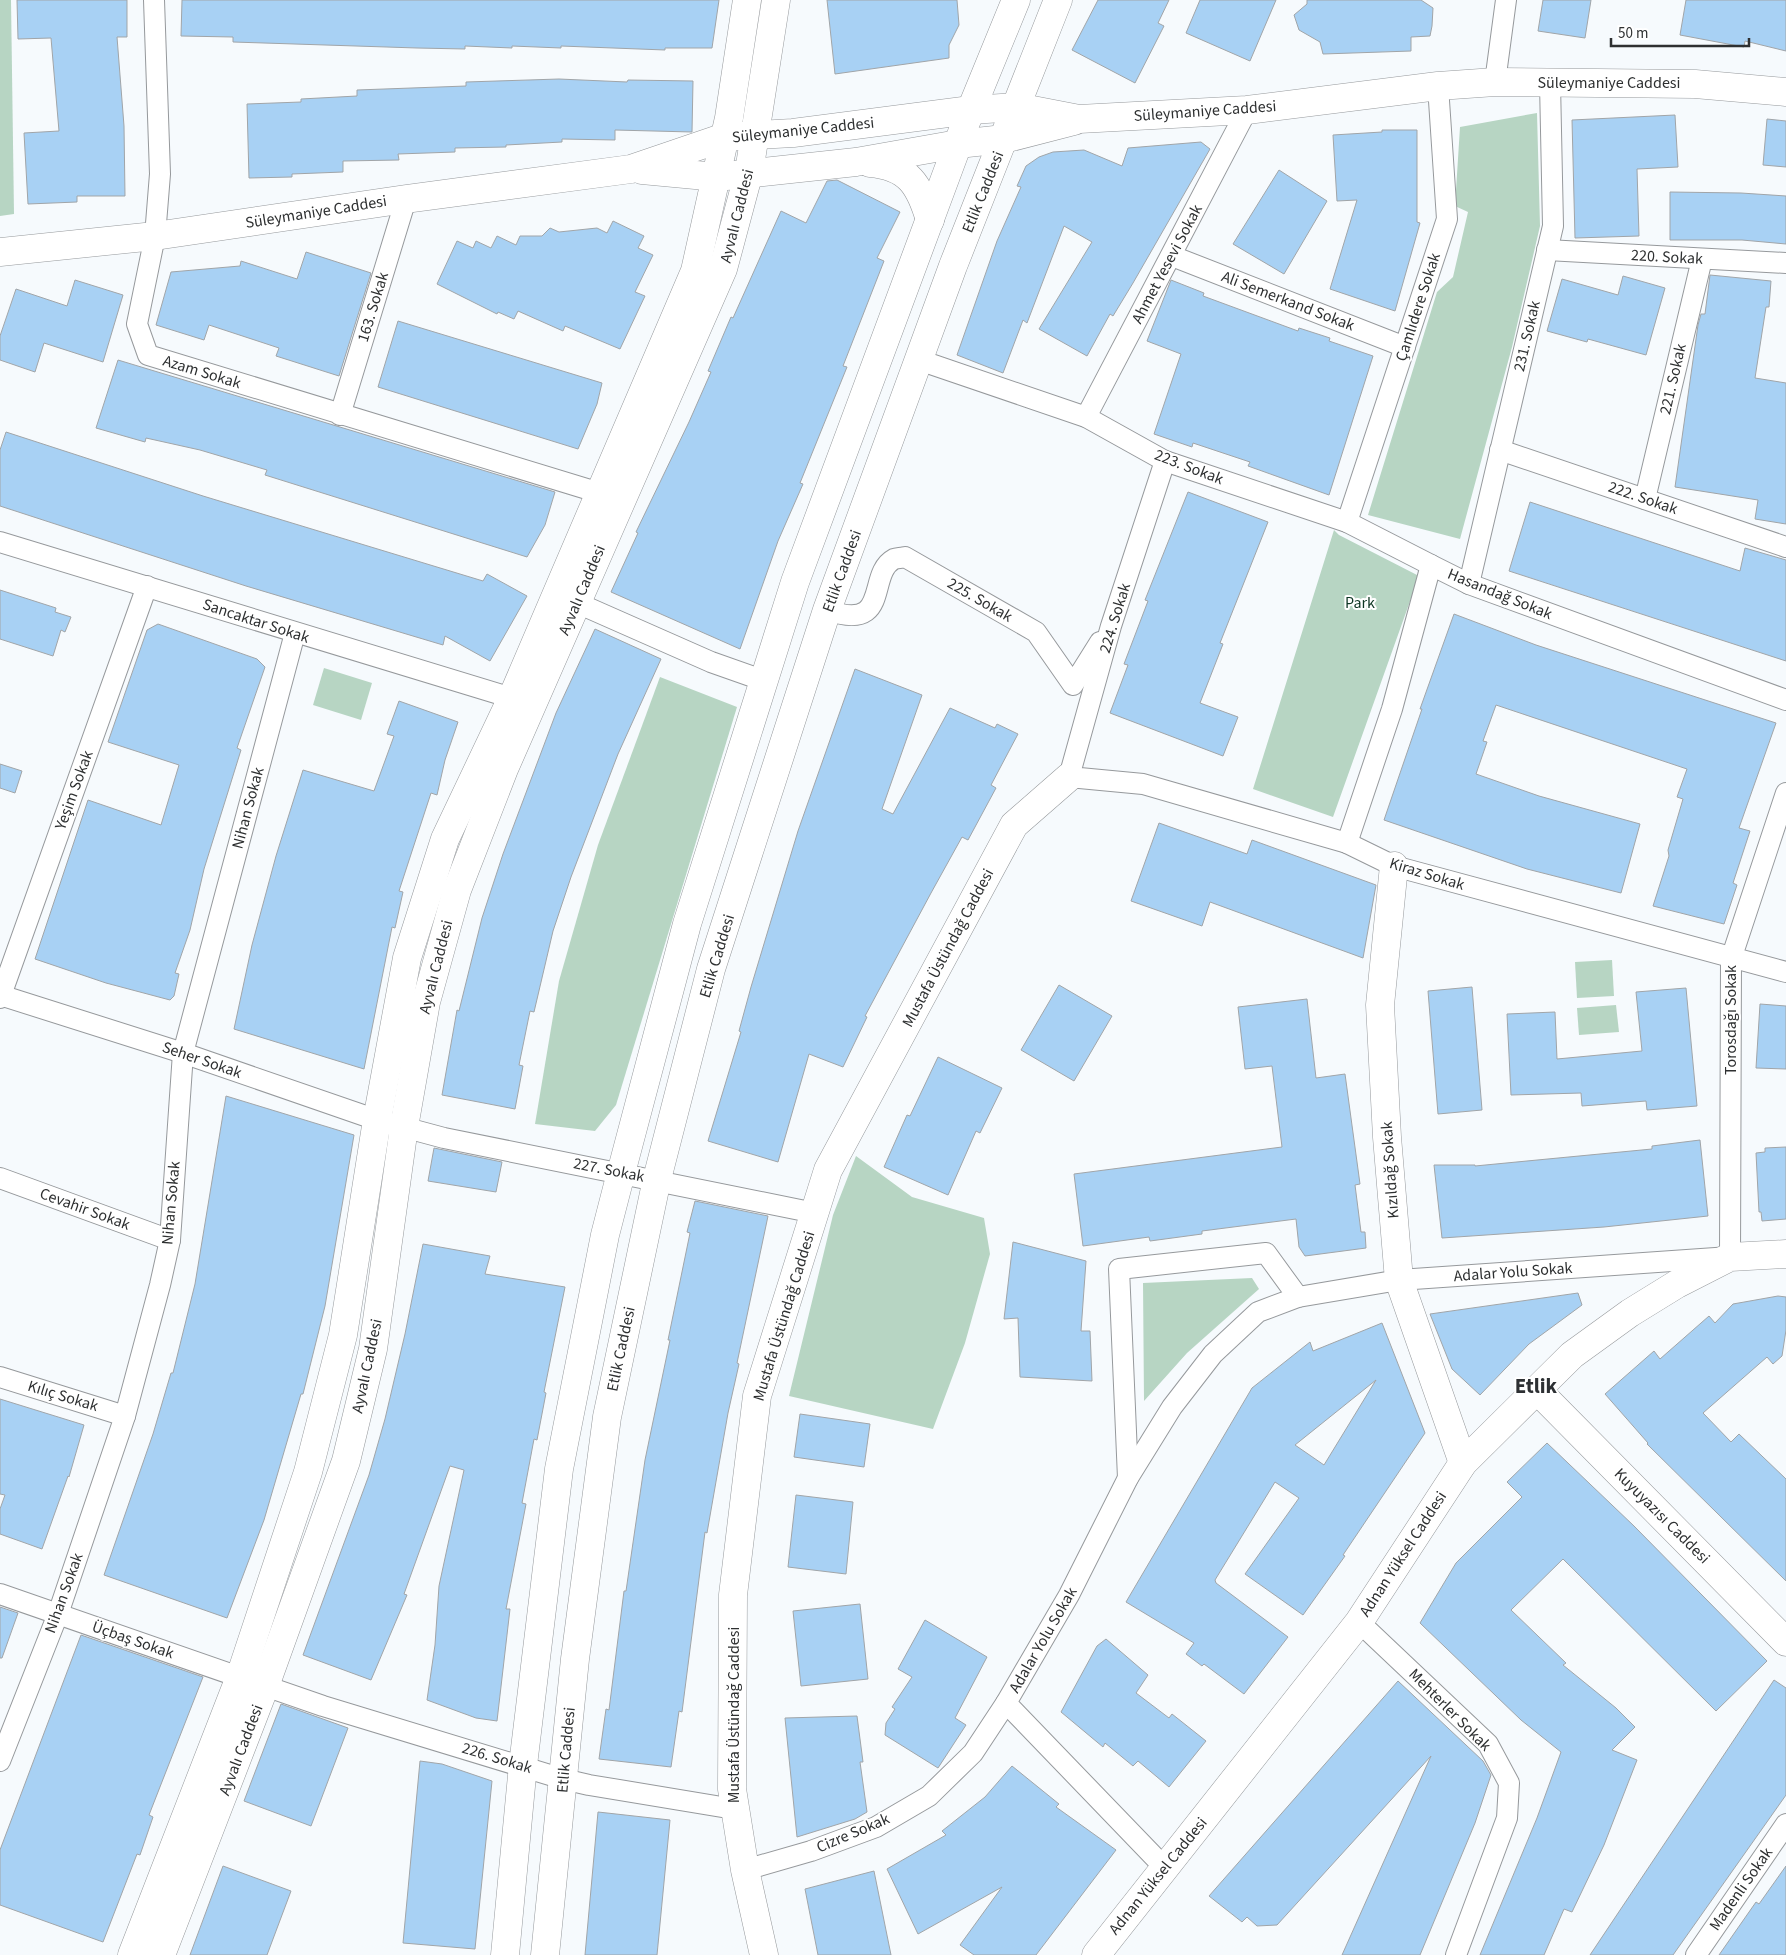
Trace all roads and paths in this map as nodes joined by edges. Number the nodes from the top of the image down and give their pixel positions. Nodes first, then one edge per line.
1 (154, 0) edge
2 (747, 0) edge
3 (776, 0) edge
4 (1016, 0) edge
5 (1058, 0) edge
6 (1506, 0) edge
7 (1495, 82) junction
8 (1550, 83) junction
9 (1438, 86) junction
10 (1786, 92) edge
11 (1017, 107) junction
12 (971, 110) junction
13 (1247, 110) junction
14 (1079, 119) junction
15 (754, 136) junction
16 (725, 137) junction
17 (1004, 139) junction
18 (958, 144) junction
19 (856, 162) junction
20 (631, 169) junction
21 (749, 172) junction
22 (718, 177) junction
23 (406, 199) junction
24 (930, 220) junction
25 (155, 236) junction
26 (1548, 250) junction
27 (0, 252) edge
28 (1172, 256) junction
29 (1702, 259) junction
30 (1786, 263) edge
31 (1405, 347) junction
32 (919, 360) junction
33 (340, 415) junction
34 (1086, 417) junction
35 (1500, 450) junction
36 (1165, 461) junction
37 (600, 493) junction
38 (1645, 499) junction
39 (1347, 522) junction
40 (0, 542) edge
41 (1786, 546) edge
42 (1431, 565) junction
43 (1469, 584) junction
44 (147, 586) junction
45 (576, 602) junction
46 (828, 610) junction
47 (1111, 626) junction
48 (295, 633) junction
49 (765, 681) junction
50 (512, 698) junction
51 (1786, 700) edge
52 (1069, 776) junction
53 (1786, 792) edge
54 (1347, 843) junction
55 (1394, 866) junction
56 (1731, 959) junction
57 (1786, 972) edge
58 (0, 996) edge
59 (183, 1053) junction
60 (378, 1120) junction
61 (404, 1127) junction
62 (621, 1173) junction
63 (0, 1178) edge
64 (657, 1179) junction
65 (814, 1213) junction
66 (170, 1240) junction
67 (1786, 1254) edge
68 (1730, 1256) junction
69 (1399, 1280) junction
70 (1298, 1297) junction
71 (0, 1376) edge
72 (1537, 1390) junction
73 (126, 1416) junction
74 (1463, 1463) junction
75 (1128, 1478) junction
76 (0, 1594) edge
77 (58, 1614) junction
78 (1359, 1622) junction
79 (1786, 1642) edge
80 (240, 1678) junction
81 (265, 1686) junction
82 (1006, 1704) junction
83 (0, 1761) edge
84 (523, 1766) junction
85 (562, 1778) junction
86 (734, 1809) junction
87 (1786, 1824) edge
88 (1165, 1868) junction
89 (745, 1870) junction
90 (132, 1955) edge
91 (161, 1955) edge
92 (505, 1955) edge
93 (545, 1955) edge
94 (764, 1955) edge
95 (1096, 1955) edge
96 (1456, 1955) edge
97 (1696, 1955) edge

1 - 25 street, Azam Sokak
2 - 16 main road, Ayvalı Caddesi
3 - 15 main road, Ayvalı Caddesi
4 - 12 main road
5 - 11 main road, Etlik Caddesi
6 - 7 street
7 - 8 main road, Süleymaniye Caddesi
7 - 9 main road, Süleymaniye Caddesi
8 - 10 main road, Süleymaniye Caddesi
8 - 26 street, 231. Sokak
9 - 13 main road, Süleymaniye Caddesi
9 - 31 street, Çamlıdere Sokak
11 - 12 main road, Süleymaniye Caddesi
11 - 14 main road, Süleymaniye Caddesi
11 - 17 main road, Etlik Caddesi
12 - 15 main road, Süleymaniye Caddesi
12 - 18 main road
13 - 14 main road, Süleymaniye Caddesi
13 - 28 street, Ahmet Yesevi Sokak
14 - 17 main road, Süleymaniye Caddesi
15 - 16 main road, Süleymaniye Caddesi
15 - 21 main road, Ayvalı Caddesi
16 - 20 main road, Süleymaniye Caddesi
16 - 22 main road, Ayvalı Caddesi
17 - 18 main road, Süleymaniye Caddesi
17 - 32 main road, Etlik Caddesi
18 - 19 main road, Süleymaniye Caddesi
18 - 24 main road
19 - 21 main road, Süleymaniye Caddesi
19 - 24 main road, Süleymaniye Caddesi
20 - 22 main road, Süleymaniye Caddesi
20 - 23 main road, Süleymaniye Caddesi
21 - 22 main road, Süleymaniye Caddesi
21 - 45 main road, Ayvalı Caddesi
22 - 37 main road, Ayvalı Caddesi
23 - 25 main road, Süleymaniye Caddesi
23 - 33 street, 163. Sokak
24 - 49 main road
25 - 27 main road, Süleymaniye Caddesi
25 - 33 street, Azam Sokak
26 - 29 street, 220. Sokak
26 - 35 street, 231. Sokak
28 - 31 street, Ali Semerkand Sokak
28 - 34 street, Ahmet Yesevi Sokak
29 - 30 street, 220. Sokak
29 - 38 street, 221. Sokak
31 - 39 street, Çamlıdere Sokak
32 - 34 street, 223. Sokak
32 - 46 main road, Etlik Caddesi
33 - 37 street, Azam Sokak
34 - 36 street, 223. Sokak
35 - 38 street, 222. Sokak
35 - 43 street, 231. Sokak
36 - 39 street, 223. Sokak
36 - 47 street, 224. Sokak
37 - 50 main road, Ayvalı Caddesi
38 - 41 street, 222. Sokak
39 - 42 street, 223. Sokak
40 - 44 street, Sancaktar Sokak
42 - 43 street, Hasandağ Sokak
42 - 54 street, Hasandağ Sokak
43 - 51 street, Hasandağ Sokak
44 - 48 street, Sancaktar Sokak
44 - 58 street, Yeşim Sokak
45 - 49 street
45 - 61 main road, Ayvalı Caddesi
46 - 47 street, 225. Sokak
46 - 64 main road, Etlik Caddesi
47 - 52 street, 224. Sokak
48 - 50 street, Sancaktar Sokak
48 - 59 street, Nihan Sokak
49 - 62 main road
50 - 60 main road, Ayvalı Caddesi
52 - 54 street, Kiraz Sokak
52 - 65 main road, Mustafa Üstündağ Caddesi
53 - 56 street, Torosdağı Sokak
54 - 55 street, Kiraz Sokak
55 - 56 street, Kiraz Sokak
55 - 69 main road, Kızıldağ Sokak
56 - 57 street, Kiraz Sokak
56 - 68 street, Torosdağı Sokak
58 - 59 street, Seher Sokak
59 - 60 street, Seher Sokak
59 - 66 street, Nihan Sokak
60 - 61 street, Seher Sokak
60 - 80 main road, Ayvalı Caddesi
61 - 62 street, 227. Sokak
61 - 81 main road, Ayvalı Caddesi
62 - 64 street, 227. Sokak
62 - 84 main road
63 - 66 street, Cevahir Sokak
64 - 65 street, 227. Sokak
64 - 85 main road, Etlik Caddesi
65 - 86 main road, Mustafa Üstündağ Caddesi
66 - 73 street, Nihan Sokak
67 - 68 main road, Adnan Yüksel Caddesi
68 - 69 street, Adalar Yolu Sokak
68 - 72 main road, Adnan Yüksel Caddesi
69 - 70 street, Adalar Yolu Sokak
69 - 74 main road, Kızıldağ Sokak
70 - 75 street, Adalar Yolu Sokak
70 - 75 street, Adalar Yolu Sokak
71 - 73 street, Kılıç Sokak
72 - 74 main road, Adnan Yüksel Caddesi
72 - 79 main road, Kuyuyazısı Caddesi
73 - 77 street, Nihan Sokak
74 - 78 main road, Adnan Yüksel Caddesi
75 - 82 street, Adalar Yolu Sokak
76 - 77 street, Üçbaş Sokak
77 - 80 street, Üçbaş Sokak
77 - 83 street, Nihan Sokak
78 - 88 main road, Adnan Yüksel Caddesi
78 - 96 street, Mehterler Sokak
80 - 81 street, Üçbaş Sokak
80 - 90 main road, Ayvalı Caddesi
81 - 84 street, 226. Sokak
81 - 91 main road, Ayvalı Caddesi
82 - 88 street, Adalar Yolu Sokak
82 - 89 street, Cizre Sokak
84 - 85 street, 226. Sokak
84 - 92 main road
85 - 86 street, 226. Sokak
85 - 93 main road, Etlik Caddesi
86 - 89 main road, Mustafa Üstündağ Caddesi
87 - 97 street, Madenli Sokak
88 - 95 main road, Adnan Yüksel Caddesi
89 - 94 main road, Mustafa Üstündağ Caddesi

